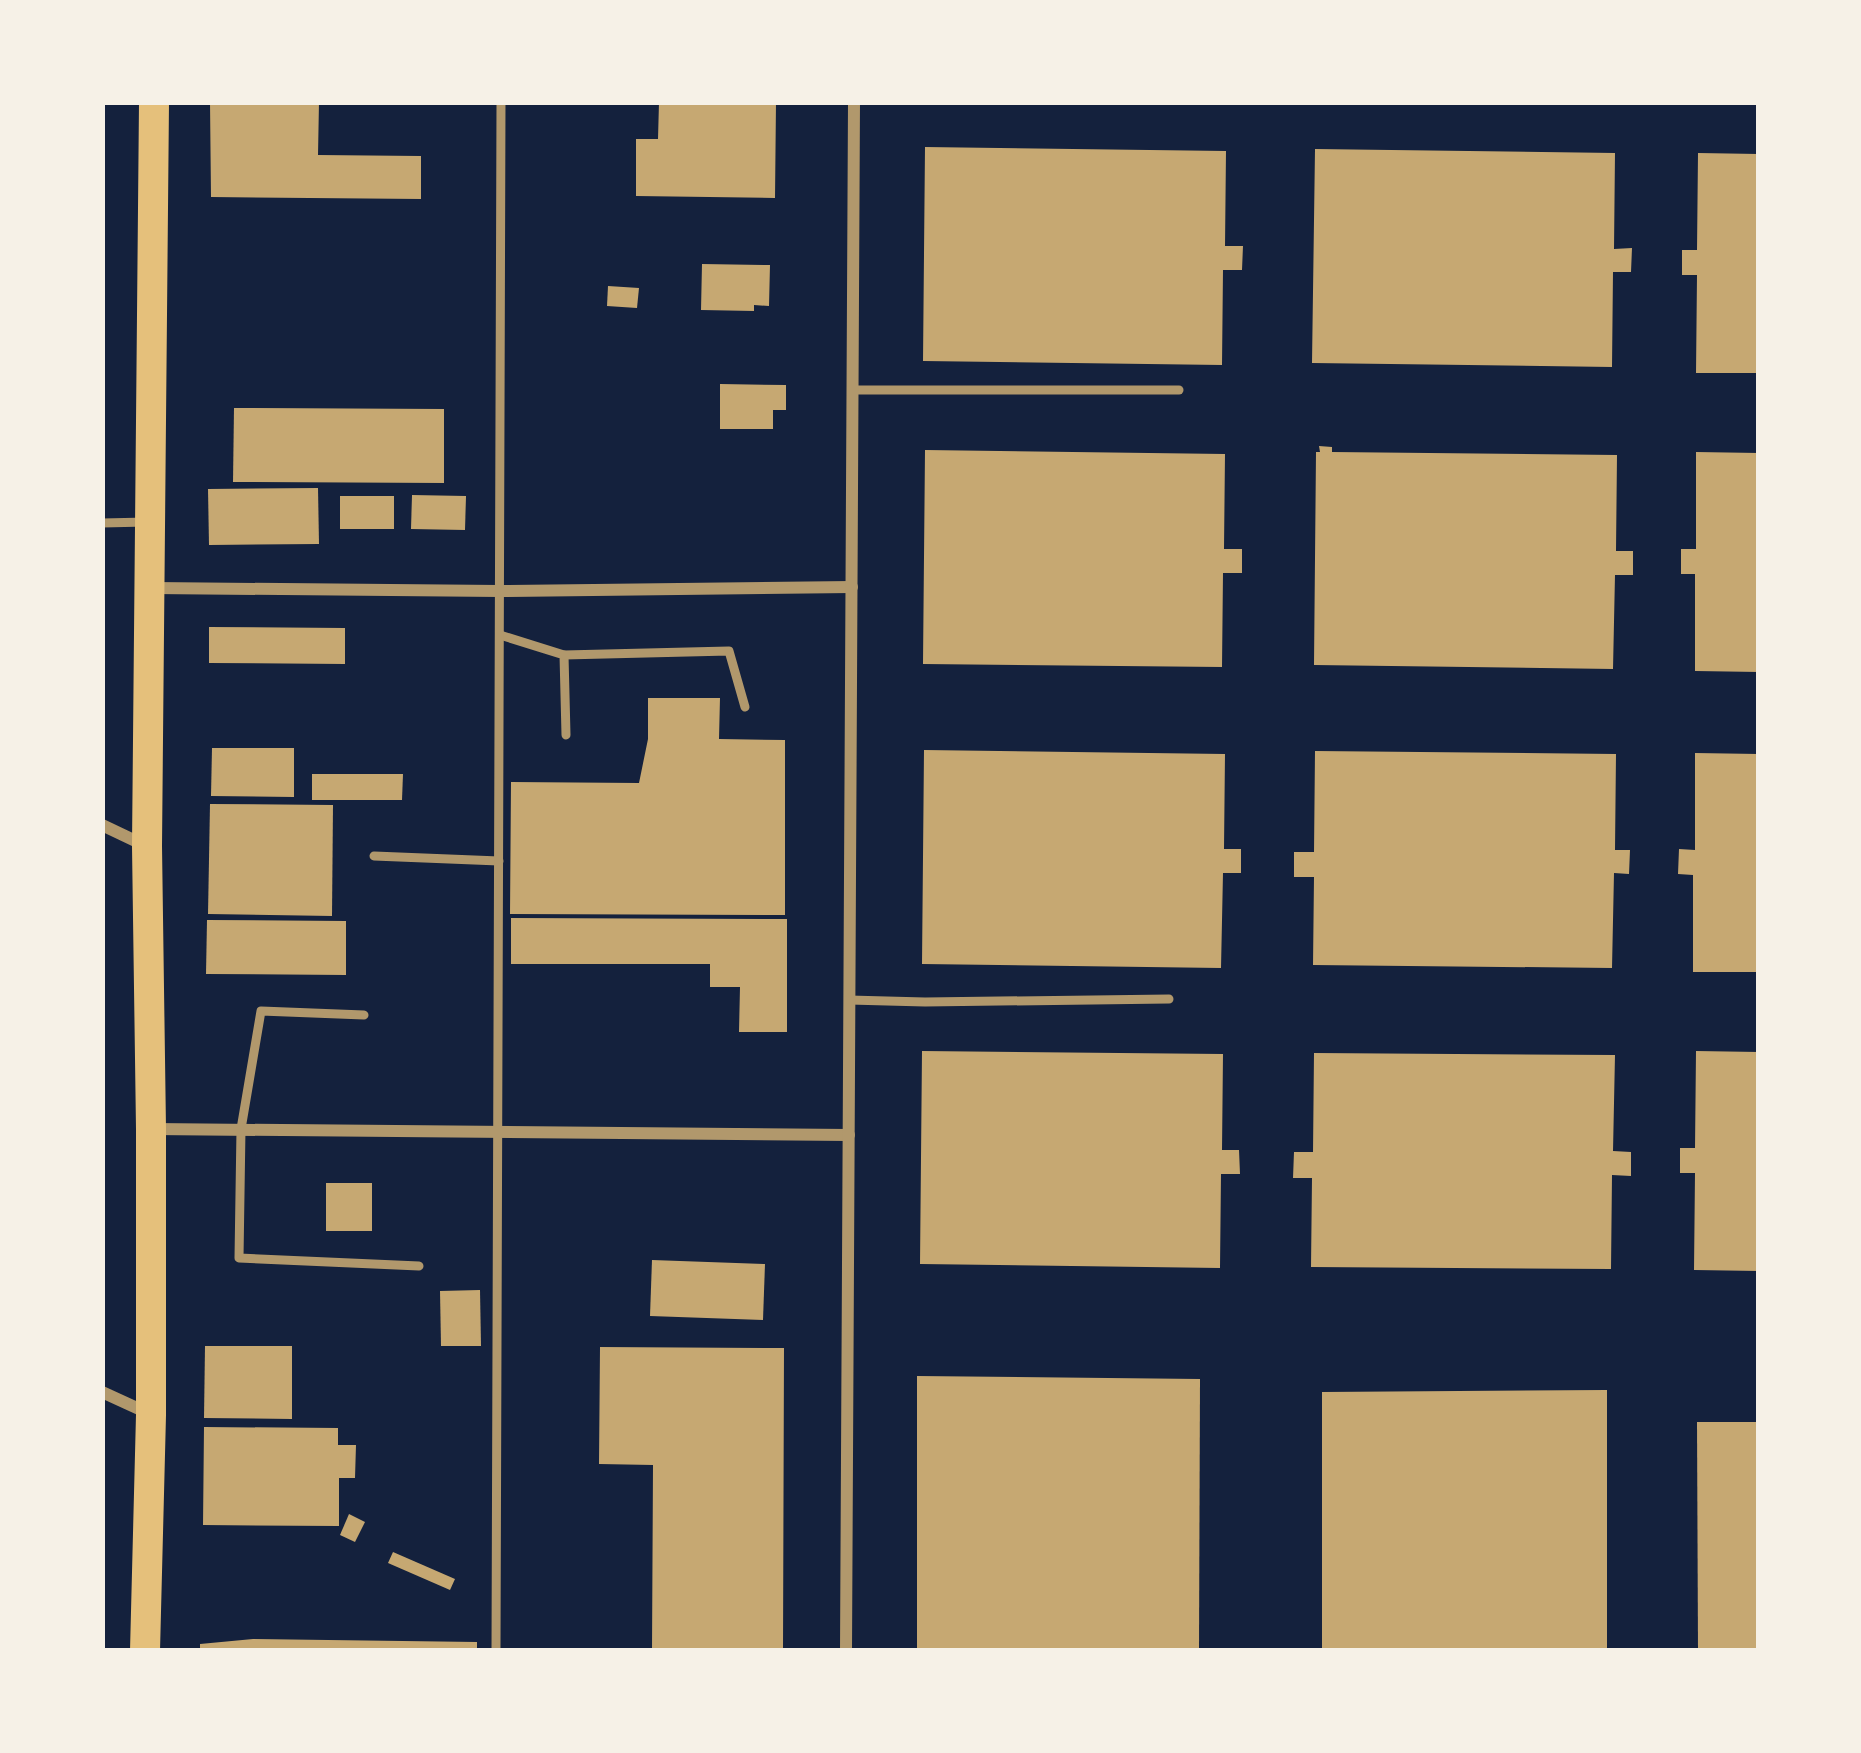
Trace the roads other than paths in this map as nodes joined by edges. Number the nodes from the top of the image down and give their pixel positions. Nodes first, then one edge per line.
1 (154, 102) edge
2 (501, 102) edge
3 (854, 102) edge
4 (853, 390) junction
5 (1179, 390) dead end
6 (152, 522) junction
7 (102, 523) edge
8 (852, 587) junction
9 (152, 588) junction
10 (500, 591) junction
11 (500, 635) junction
12 (564, 655) junction
13 (745, 707) dead end
14 (566, 735) dead end
15 (102, 825) edge
16 (147, 847) junction
17 (374, 856) dead end
18 (499, 861) junction
19 (1169, 999) dead end
20 (850, 1000) junction
21 (364, 1015) dead end
22 (152, 1129) junction
23 (241, 1130) junction
24 (498, 1132) junction
25 (848, 1135) junction
26 (419, 1266) dead end
27 (102, 1392) edge
28 (151, 1415) junction
29 (145, 1651) edge
30 (496, 1651) edge
31 (845, 1651) edge

1 - 6 main road
2 - 10 lane
3 - 4 street
4 - 5 lane
4 - 8 street
6 - 7 lane
6 - 9 main road
8 - 10 street
8 - 20 street
9 - 10 street
9 - 16 main road
10 - 11 lane
11 - 12 lane
11 - 18 lane
12 - 13 lane
12 - 14 lane
15 - 16 street
16 - 22 main road
17 - 18 lane
18 - 24 lane
19 - 20 lane
20 - 25 street
21 - 23 lane
22 - 23 street
22 - 28 main road
23 - 24 street
23 - 26 lane
24 - 25 street
24 - 30 lane
25 - 31 street
27 - 28 street
28 - 29 main road

